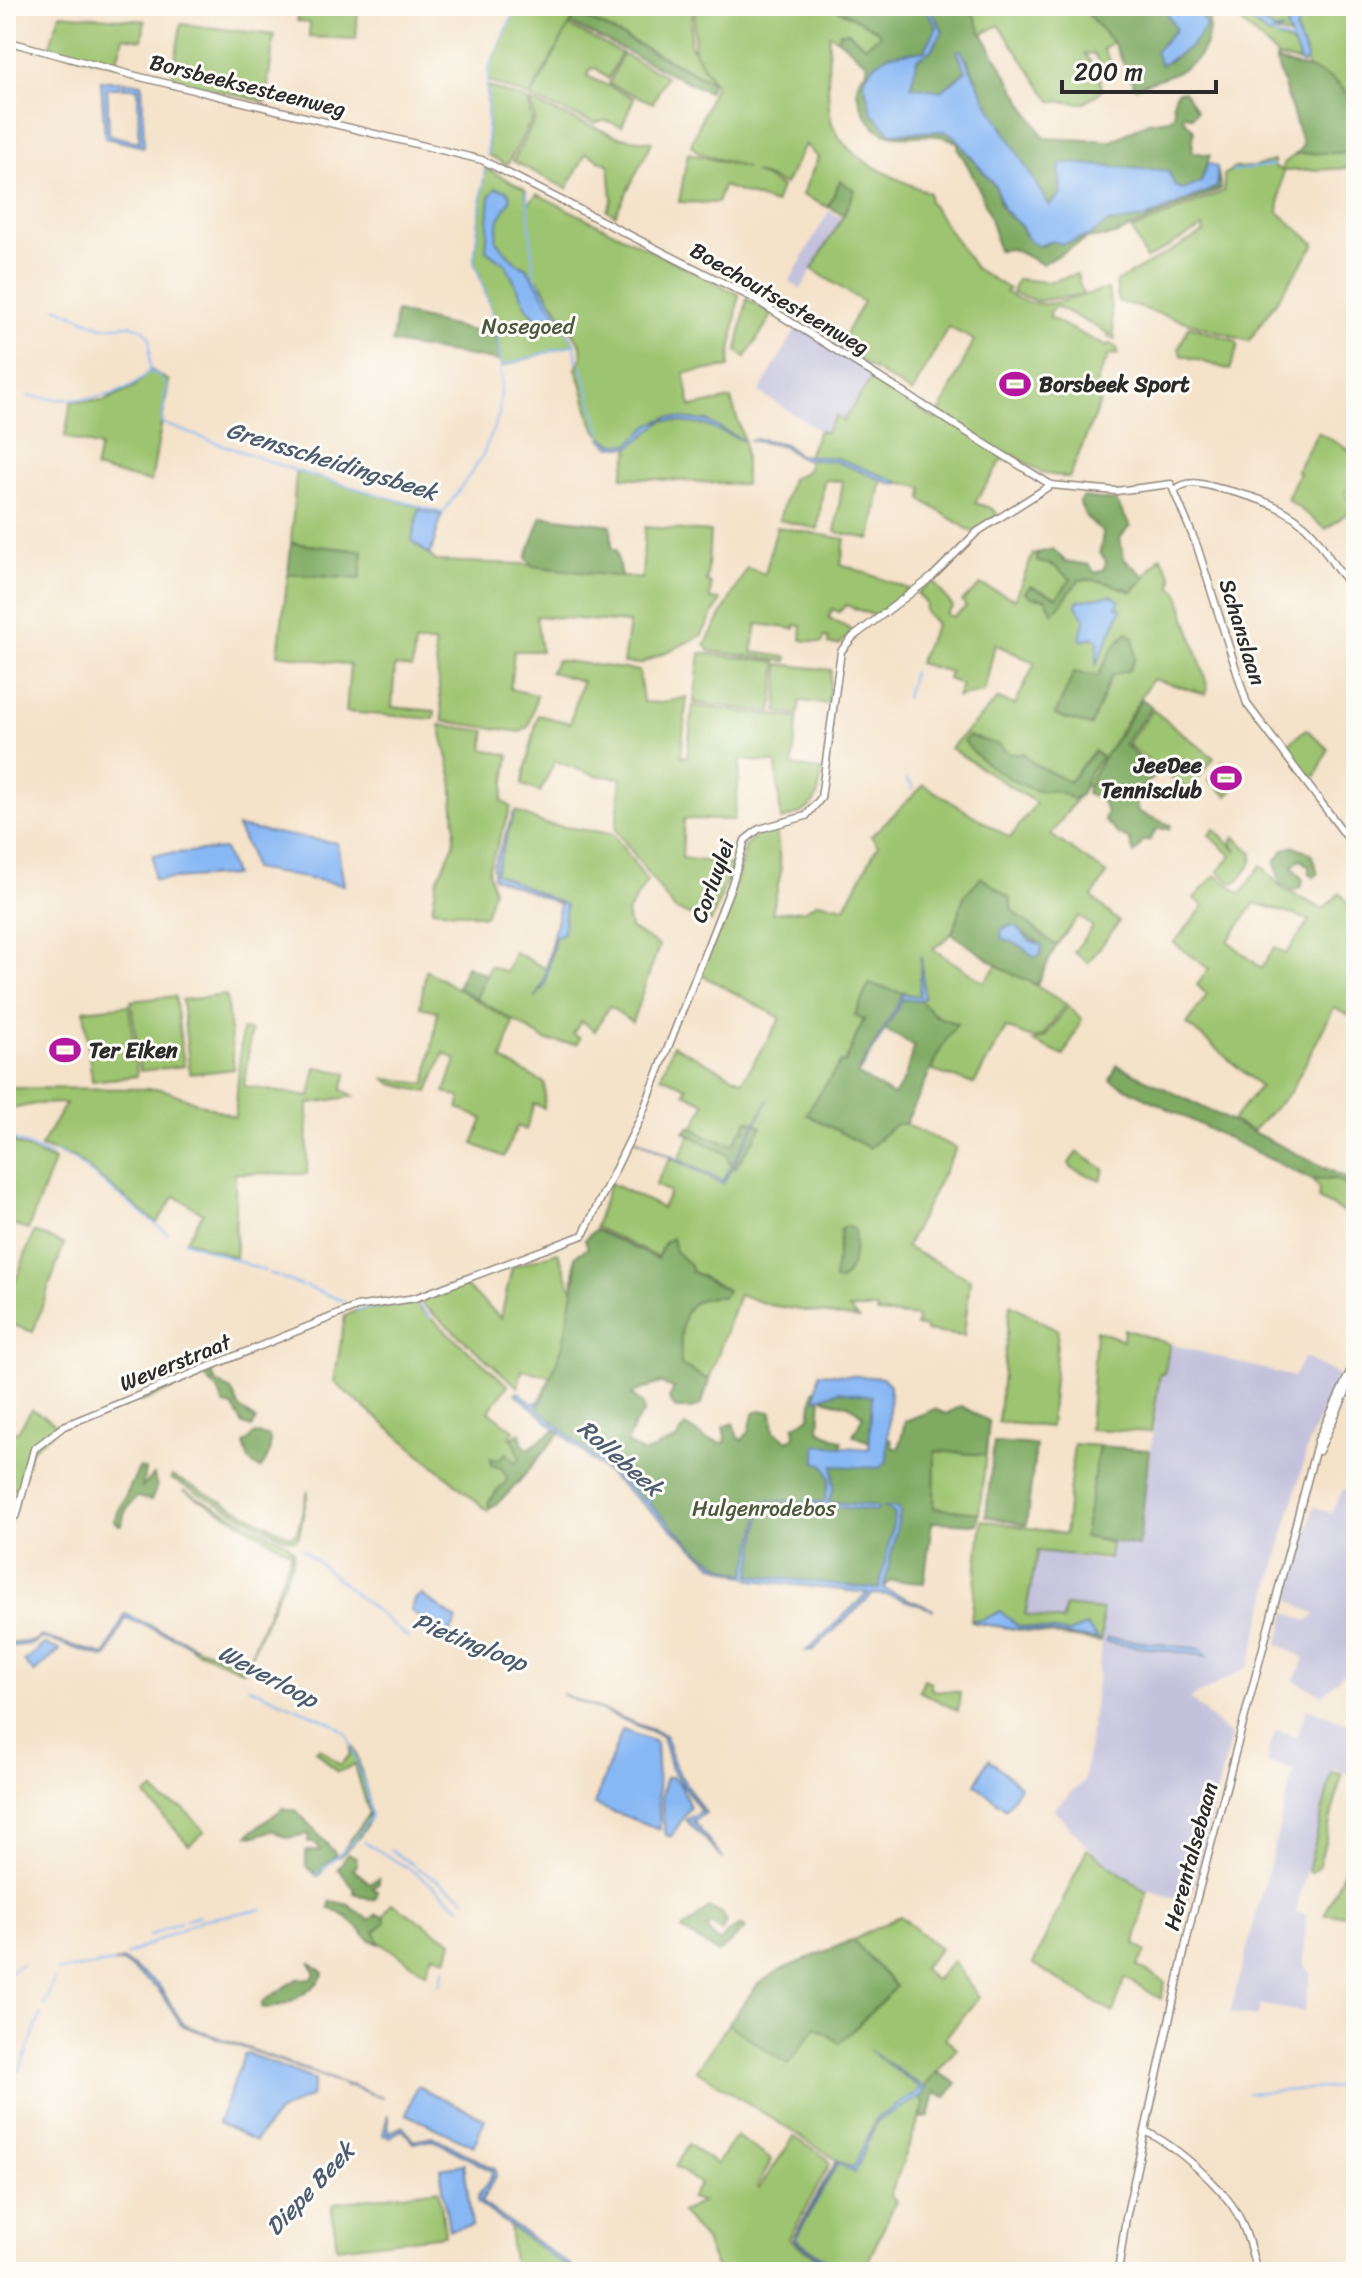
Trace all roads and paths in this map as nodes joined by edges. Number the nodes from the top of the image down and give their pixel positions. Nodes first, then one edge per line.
1 (6, 41) edge
2 (482, 160) joint
3 (1051, 485) junction
4 (1175, 490) junction
5 (1356, 587) edge
6 (1356, 849) edge
7 (415, 1298) joint
8 (1356, 1359) edge
9 (1356, 1370) edge
10 (1317, 1455) junction
11 (6, 1526) edge
12 (1145, 2131) junction
13 (1118, 2272) edge
14 (1257, 2272) edge

1 - 2 street, Borsbeeksesteenweg
2 - 3 street, Boechoutsesteenweg
3 - 4 street
3 - 7 street, Corluylei
4 - 5 street
4 - 6 street, Schanslaan
7 - 11 street, Weverstraat
8 - 10 street, Herentalsebaan
9 - 10 street, Herentalsebaan
10 - 12 street, Herentalsebaan
12 - 13 street, Herentalsebaan
12 - 14 street

